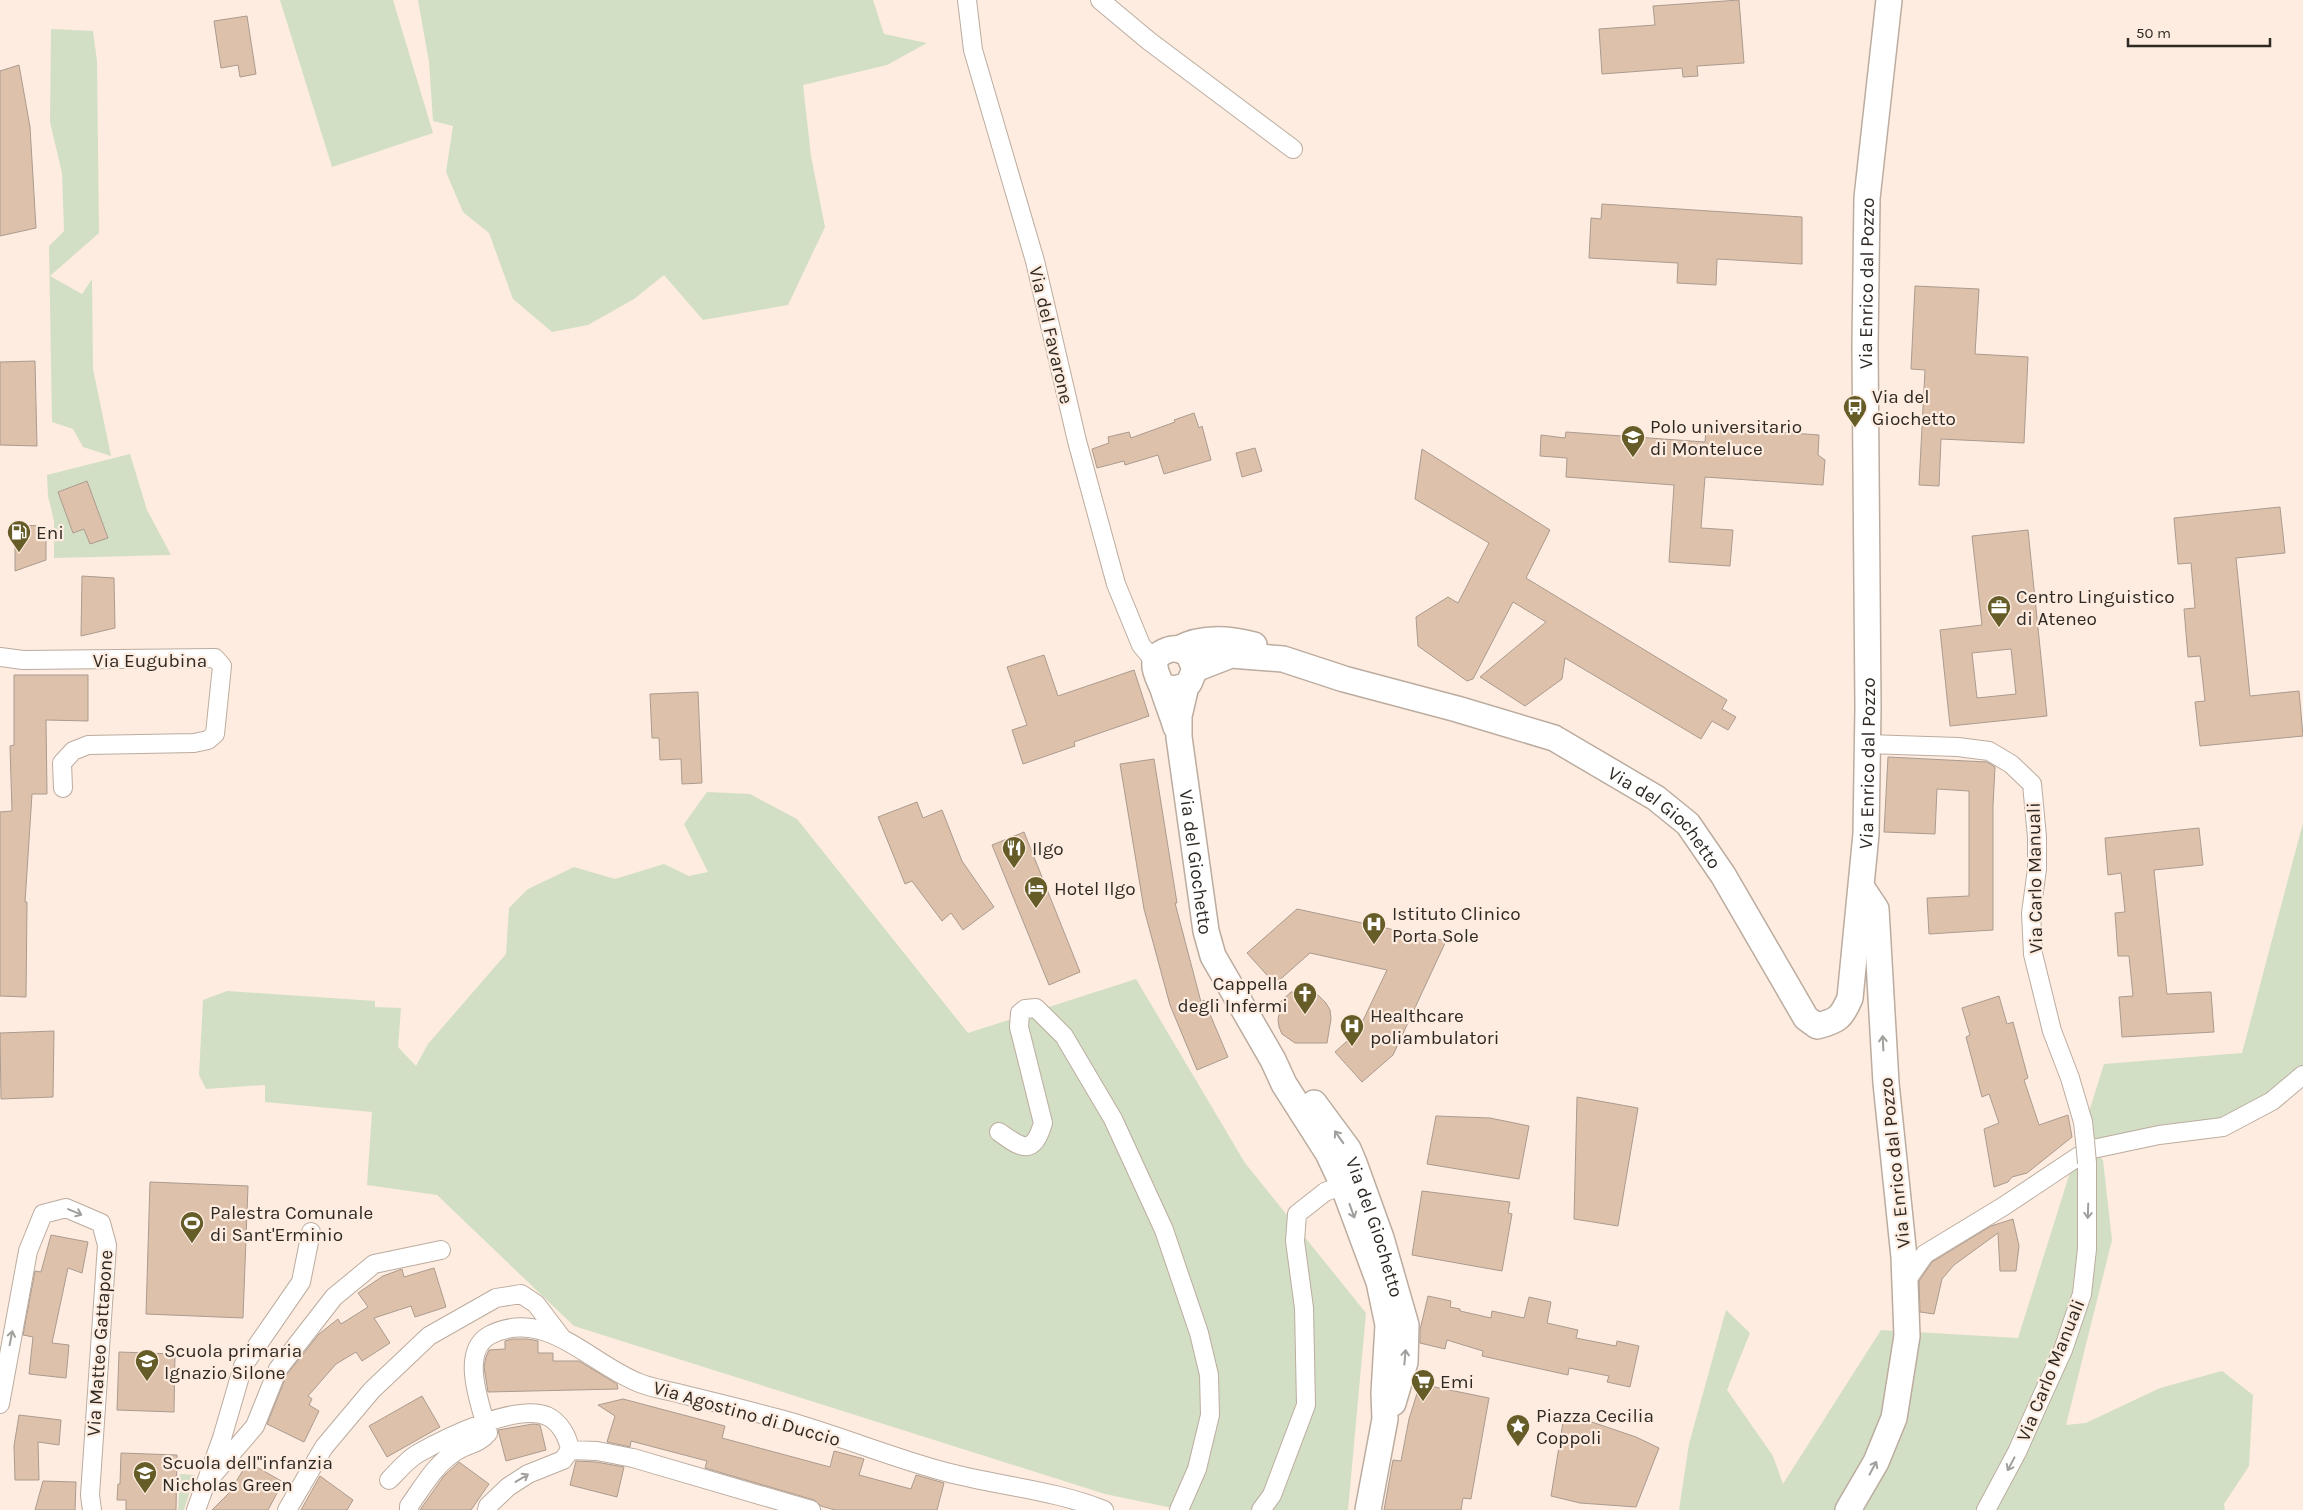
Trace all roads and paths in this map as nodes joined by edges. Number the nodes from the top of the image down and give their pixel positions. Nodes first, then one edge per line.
1 (968, 0) edge
2 (1100, 0) edge
3 (1889, 0) edge
4 (1293, 149) dead end
5 (1178, 649) junction
6 (0, 658) edge
7 (1283, 659) junction
8 (1158, 673) junction
9 (1190, 677) junction
10 (1179, 737) junction
11 (1868, 744) junction
12 (63, 788) dead end
13 (1862, 888) junction
14 (1273, 1060) junction
15 (2303, 1075) edge
16 (999, 1132) dead end
17 (2086, 1152) junction
18 (1343, 1184) junction
19 (311, 1232) dead end
20 (441, 1250) dead end
21 (1906, 1280) junction
22 (561, 1337) junction
23 (0, 1404) edge
24 (1385, 1420) junction
25 (485, 1421) junction
26 (570, 1450) junction
27 (388, 1480) dead end
28 (206, 1483) junction
29 (92, 1510) edge
30 (196, 1510) edge
31 (287, 1510) edge
32 (409, 1510) edge
33 (487, 1510) edge
34 (811, 1510) edge
35 (1104, 1510) edge
36 (1179, 1510) edge
37 (1261, 1510) edge
38 (1368, 1510) edge
39 (1848, 1510) edge
40 (1986, 1510) edge

1 - 8 street, Via del Favarone
2 - 4 street
3 - 11 street, Via Enrico dal Pozzo
5 - 7 street, Via del Giochetto
5 - 8 street, Via del Giochetto
5 - 9 street
6 - 12 street, Via Eugubina
7 - 9 street, Via del Giochetto
7 - 13 street, Via del Giochetto
8 - 9 street, Via del Giochetto
8 - 10 street, Via del Giochetto
9 - 10 street, Via del Giochetto
10 - 14 street, Via del Giochetto
11 - 13 street, Via Enrico dal Pozzo
11 - 17 street, Via Carlo Manuali
21 -> 13 street, Via Enrico dal Pozzo
14 - 18 street, Via del Giochetto
24 -> 14 street, Via del Giochetto
15 - 17 street
16 - 36 street
17 - 21 street
17 -> 40 street, Via Carlo Manuali
18 -> 24 street, Via del Giochetto
18 - 37 street
19 - 28 street
20 - 28 street
39 -> 21 street, Via Enrico dal Pozzo
22 - 25 street, Via Agostino di Duccio
22 - 31 street
22 - 35 street, Via Agostino di Duccio
23 -> 29 street, Via Matteo Gattapone
24 - 38 street, Via del Giochetto
25 - 26 street
25 - 27 street
25 - 32 street
33 -> 26 street
26 - 34 street
28 - 30 street

